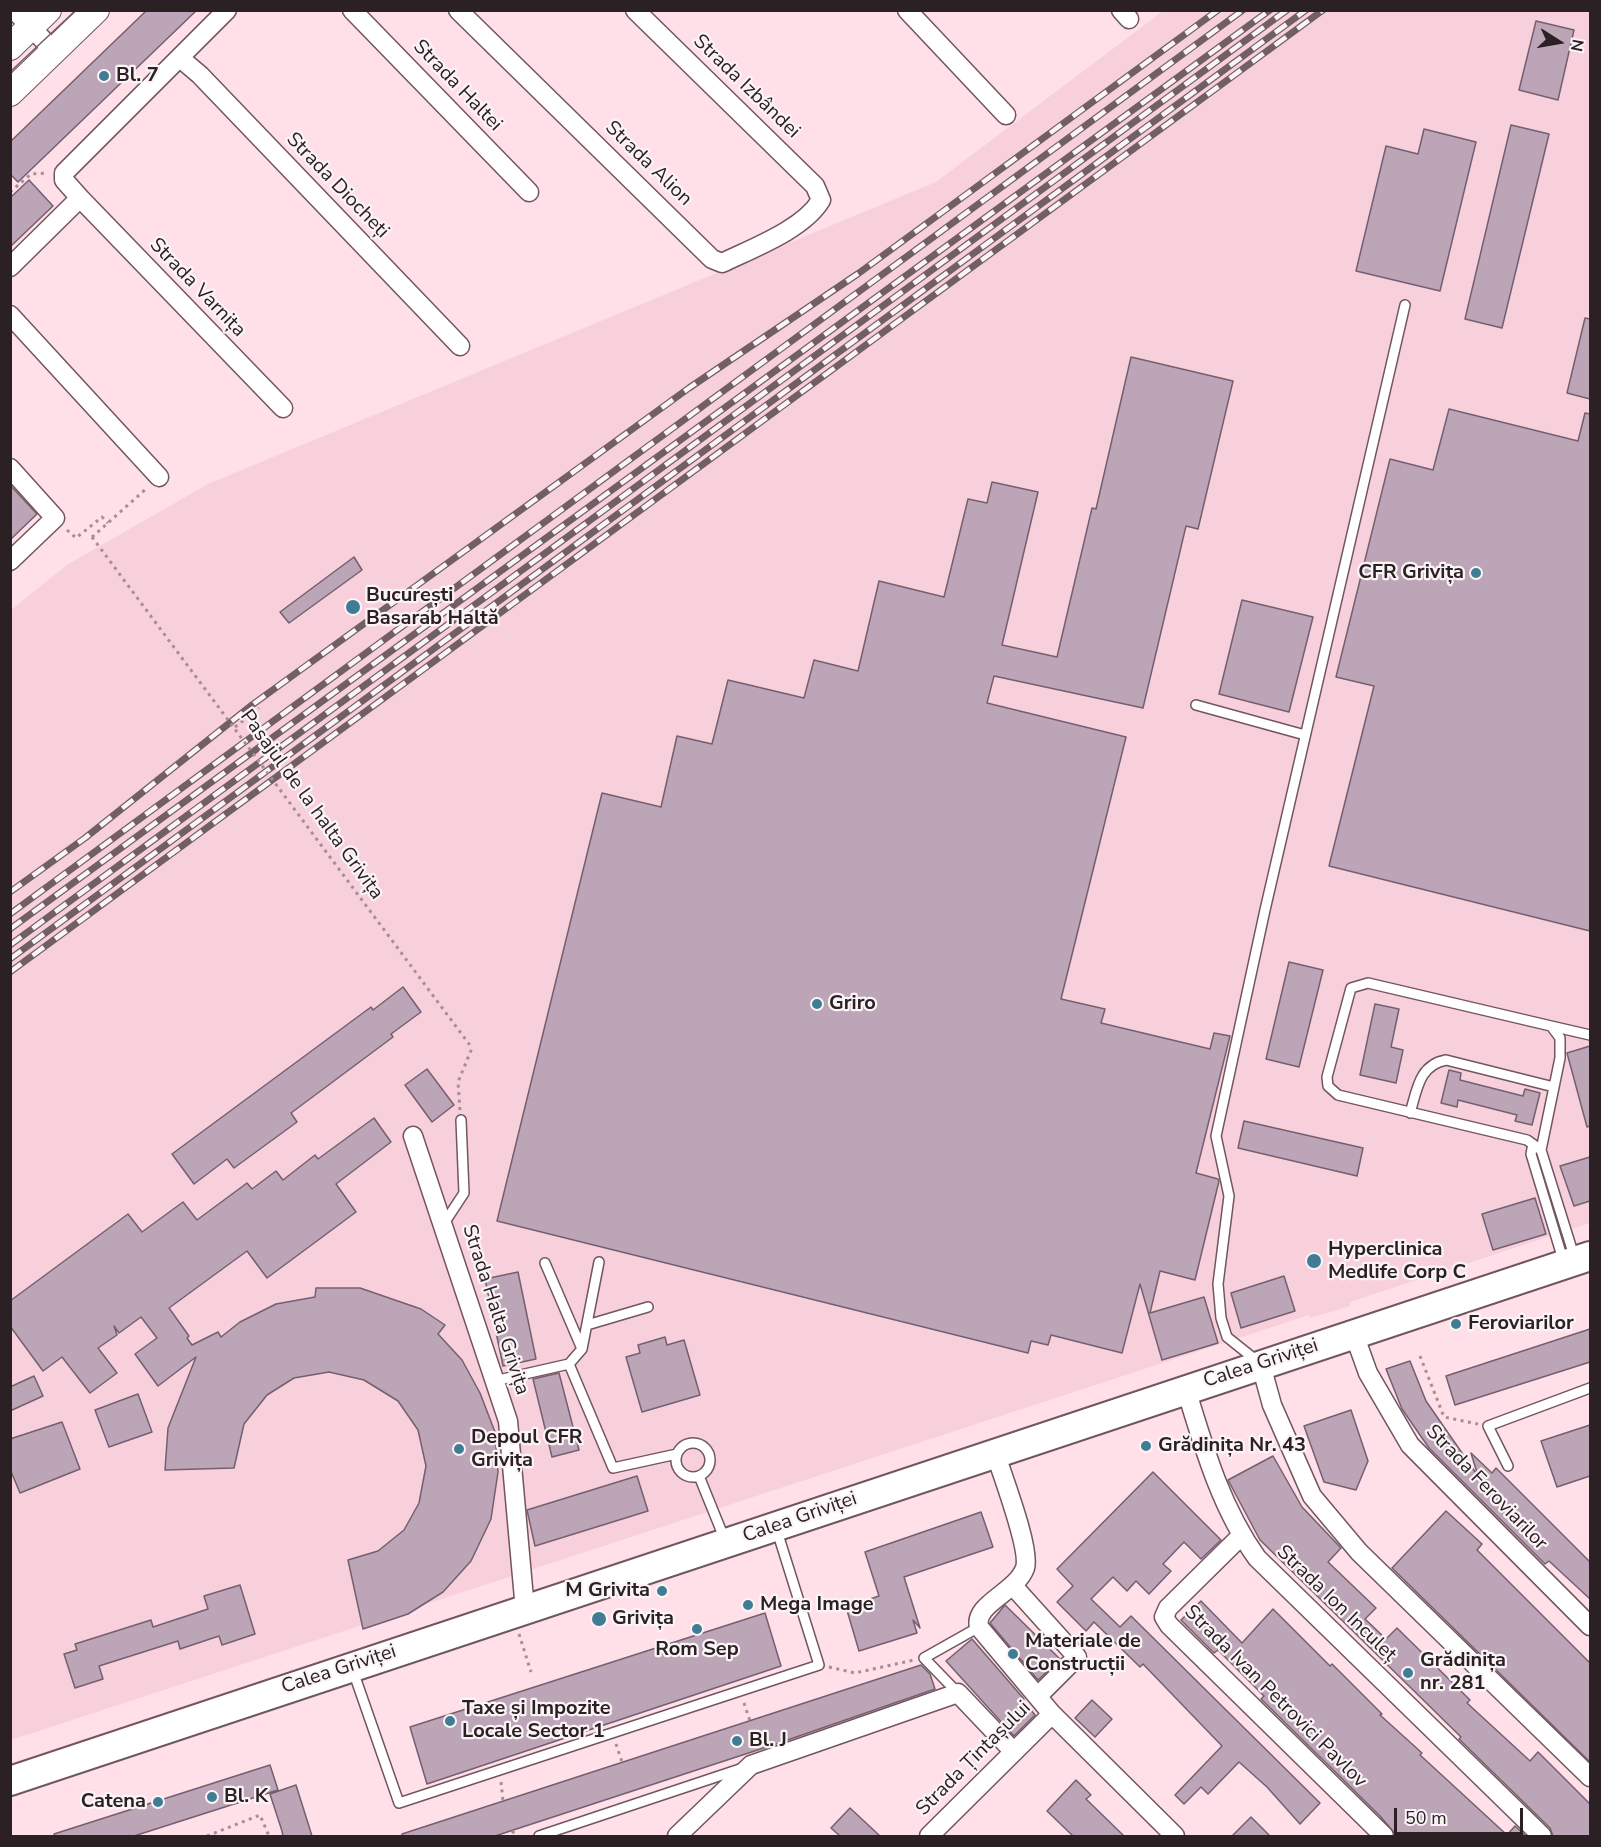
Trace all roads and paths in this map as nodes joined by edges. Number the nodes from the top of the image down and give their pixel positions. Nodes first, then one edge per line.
1 (96, 10) edge
2 (227, 10) edge
3 (352, 10) edge
4 (458, 10) edge
5 (635, 10) edge
6 (908, 10) edge
7 (31, 16) edge
8 (10, 47) edge
9 (54, 51) junction
10 (180, 58) junction
11 (10, 93) edge
12 (1006, 115) dead end
13 (63, 176) junction
14 (10, 192) edge
15 (529, 192) dead end
16 (80, 198) junction
17 (822, 200) joint
18 (10, 267) edge
19 (1405, 305) dead end
20 (10, 315) edge
21 (460, 346) dead end
22 (283, 408) dead end
23 (10, 468) edge
24 (159, 477) joint
25 (55, 518) junction
26 (108, 523) junction
27 (10, 561) edge
28 (1196, 705) dead end
29 (259, 708) dead end
30 (235, 727) junction
31 (1305, 735) junction
32 (1551, 1026) junction
33 (1590, 1035) edge
34 (1554, 1087) junction
35 (1410, 1113) junction
36 (461, 1120) joint
37 (413, 1136) dead end
38 (1537, 1147) junction
39 (443, 1225) junction
40 (1577, 1261) edge
41 (599, 1262) dead end
42 (545, 1263) dead end
43 (648, 1307) dead end
44 (586, 1325) junction
45 (1354, 1334) junction
46 (582, 1348) junction
47 (1420, 1356) dead end
48 (569, 1364) junction
49 (1261, 1365) junction
50 (494, 1381) junction
51 (1186, 1389) junction
52 (1590, 1389) edge
53 (1488, 1426) junction
54 (995, 1452) junction
55 (677, 1454) junction
56 (1508, 1466) dead end
57 (699, 1476) junction
58 (775, 1526) junction
59 (1241, 1536) junction
60 (726, 1542) junction
61 (1014, 1587) junction
62 (525, 1610) junction
63 (1590, 1626) edge
64 (979, 1627) junction
65 (924, 1658) junction
66 (819, 1665) junction
67 (351, 1666) junction
68 (741, 1690) junction
69 (958, 1693) junction
70 (1038, 1696) junction
71 (1052, 1714) junction
72 (750, 1721) dead end
73 (613, 1733) junction
74 (1014, 1752) junction
75 (622, 1762) dead end
76 (750, 1765) junction
77 (499, 1770) junction
78 (1590, 1777) edge
79 (10, 1781) edge
80 (503, 1801) dead end
81 (512, 1831) dead end
82 (940, 1833) edge
83 (207, 1836) edge
84 (269, 1836) edge
85 (518, 1836) edge
86 (539, 1836) edge
87 (677, 1836) edge
88 (1175, 1836) edge
89 (1384, 1836) edge
90 (1542, 1836) edge

1 - 9 main road
2 - 10 street
3 - 15 street, Strada Haltei
4 - 17 street, Strada Alion
5 - 17 street, Strada Izbândei
6 - 12 street
7 - 8 main road
7 - 9 street
9 - 11 main road
10 - 13 street
10 - 21 street, Strada Diocheți
13 - 14 path
13 - 16 street, Strada Varnița
16 - 18 street
16 - 22 street, Strada Varnița
19 - 31 lane
20 - 24 street
23 - 25 street
24 - 26 path, Pasajul de la halta Grivița
25 - 26 path
25 - 27 street
26 - 30 path, Pasajul de la halta Grivița, bridge
28 - 31 lane
29 - 30 path
30 - 36 path, Pasajul de la halta Grivița, bridge
31 - 49 lane
32 - 33 lane
32 - 34 lane
32 - 35 lane
34 - 35 lane
34 - 38 lane
35 - 38 lane
36 - 39 lane
37 - 39 street, Strada Halta Grivița
38 - 40 lane
39 - 50 street, Strada Halta Grivița
40 - 45 main road, Calea Griviței
41 - 44 lane
42 - 46 lane
43 - 44 lane
44 - 46 lane
45 - 49 main road, Calea Griviței
45 - 63 street, Strada Feroviarilor
46 - 48 lane
47 - 53 path
48 - 50 lane
48 - 55 lane
49 - 51 main road, Calea Griviței
49 - 78 street
50 - 62 street, Strada Halta Grivița
51 - 54 main road, Calea Griviței
51 - 59 street, Strada Ion Inculeț
52 - 53 lane
53 - 56 lane
54 - 58 main road, Calea Griviței
54 - 61 street
55 - 57 lane
55 - 57 lane
57 - 60 lane
58 - 60 main road, Calea Griviței
58 - 66 lane
59 - 89 street, Strada Ivan Petrovici Pavlov
59 - 90 street, Strada Ion Inculeț
60 - 62 main road, Calea Griviței
61 - 64 street
61 - 70 street
62 - 67 main road, Calea Griviței
64 - 65 lane
64 - 70 street
65 - 66 path
65 - 69 lane
66 - 68 lane
67 - 77 lane
67 - 79 main road, Calea Griviței
68 - 72 path
68 - 73 lane
69 - 74 street
69 - 76 street
70 - 71 street
71 - 74 street, Strada Țintașului
71 - 88 street
73 - 75 path
73 - 77 lane
74 - 82 street, Strada Țintașului
76 - 86 lane
76 - 87 street
77 - 80 path
81 - 85 path
83 - 84 path

